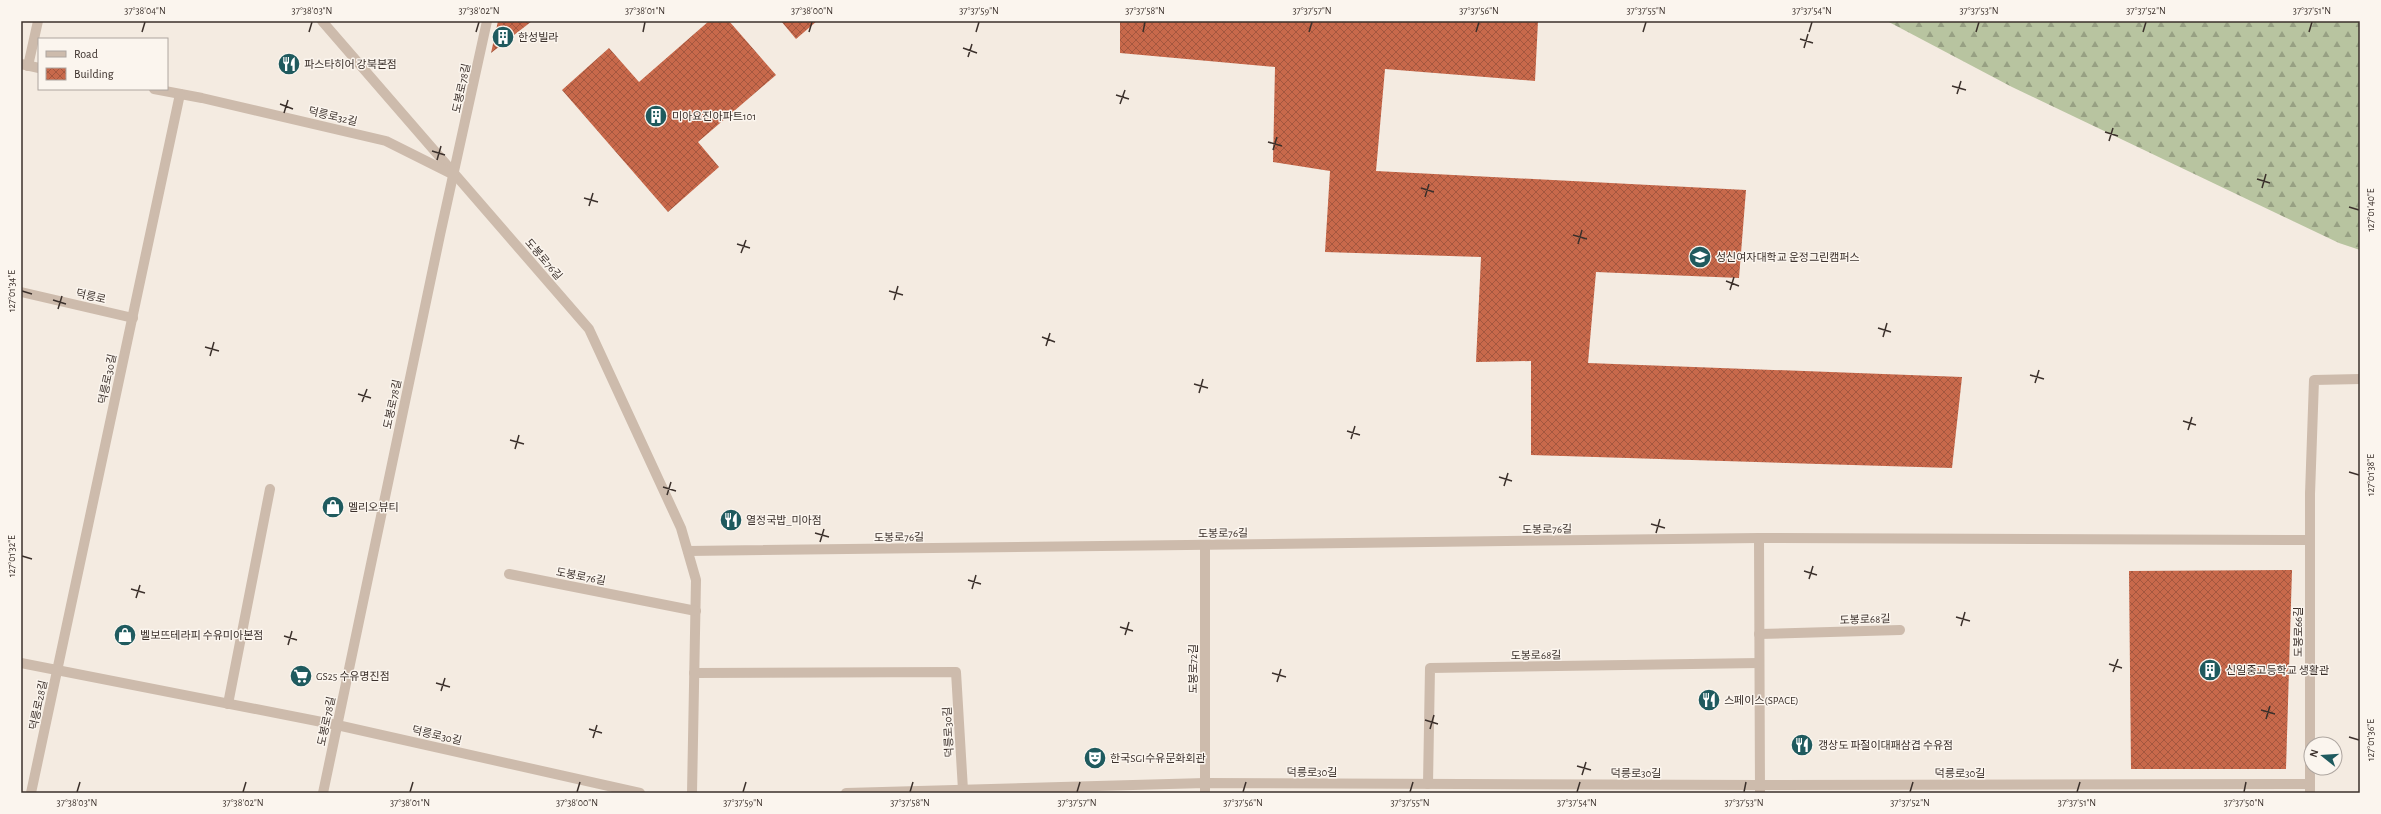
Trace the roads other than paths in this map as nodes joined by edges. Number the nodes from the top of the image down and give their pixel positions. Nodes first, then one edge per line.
1 (38, 21) edge
2 (322, 21) edge
3 (487, 21) edge
4 (25, 65) edge
5 (38, 68) edge
6 (159, 90) edge
7 (180, 94) junction
8 (454, 174) junction
9 (21, 292) edge
10 (132, 318) junction
11 (2360, 379) edge
12 (270, 490) dead end
13 (1759, 538) junction
14 (2310, 540) junction
15 (1205, 545) junction
16 (688, 551) junction
17 (509, 574) dead end
18 (696, 611) junction
19 (1900, 630) dead end
20 (1759, 634) junction
21 (21, 663) edge
22 (1759, 663) junction
23 (58, 670) junction
24 (694, 673) junction
25 (228, 704) junction
26 (337, 725) junction
27 (1428, 784) junction
28 (1205, 788) edge
29 (2310, 788) edge
30 (1760, 789) edge
31 (963, 790) junction
32 (32, 793) edge
33 (324, 793) edge
34 (640, 793) edge
35 (692, 793) edge
36 (846, 793) edge

1 - 4 street
2 - 8 street, 도봉로76길
3 - 8 street, 도봉로78길
4 - 5 street
6 - 7 street, 덕릉로32길
7 - 8 street, 덕릉로32길
7 - 10 street, 덕릉로30길
8 - 16 street, 도봉로76길
8 - 26 street, 도봉로78길
9 - 10 street, 덕릉로
10 - 23 street, 덕릉로30길
11 - 14 street, 도봉로66길
12 - 25 street
13 - 14 street, 도봉로76길
13 - 15 street, 도봉로76길
13 - 20 street
14 - 29 street, 도봉로66길
15 - 16 street, 도봉로76길
15 - 28 street, 도봉로72길
16 - 18 street, 도봉로76길
17 - 18 street, 도봉로76길
18 - 24 street, 도봉로76길
19 - 20 street, 도봉로68길
20 - 22 street
21 - 23 street, 덕릉로30길
22 - 27 street, 도봉로68길
22 - 30 street
23 - 25 street, 덕릉로30길
23 - 32 street, 덕릉로28길
24 - 31 street, 덕릉로30길
24 - 35 street, 도봉로76길
25 - 26 street, 덕릉로30길
26 - 33 street, 도봉로78길
26 - 34 street, 덕릉로30길
27 - 28 street, 덕릉로30길
27 - 30 street, 덕릉로30길
28 - 31 street, 덕릉로30길
29 - 30 street, 덕릉로30길
31 - 36 street, 덕릉로30길

